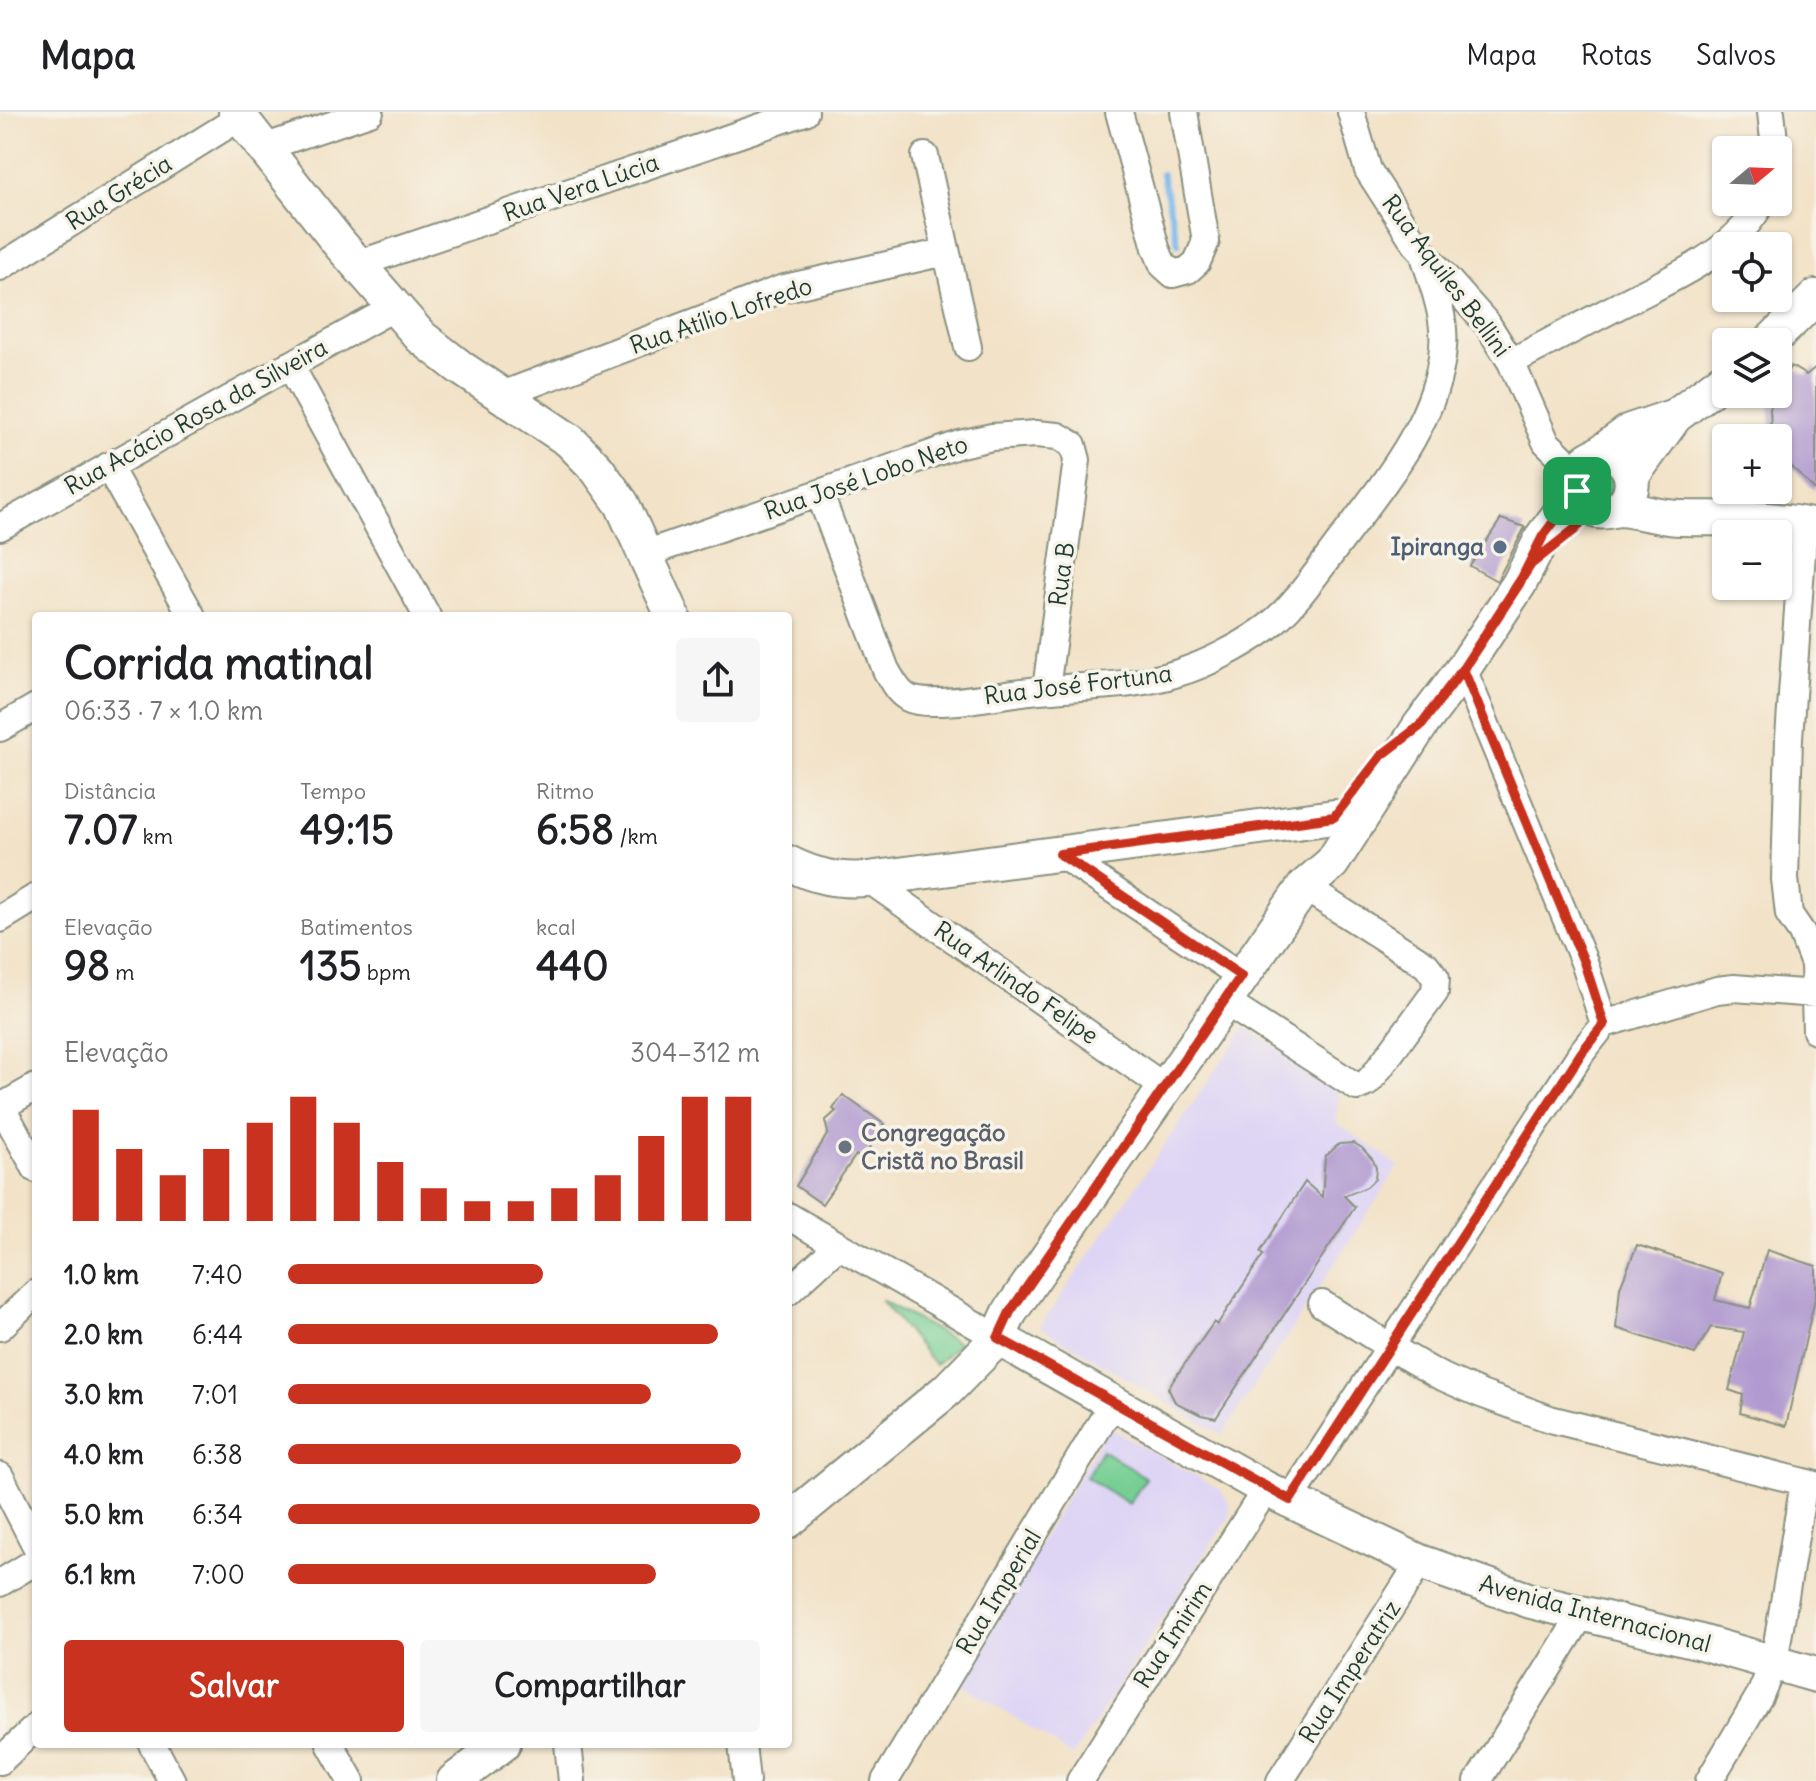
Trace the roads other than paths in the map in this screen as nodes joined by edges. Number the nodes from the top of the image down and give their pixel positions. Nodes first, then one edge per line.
1 (370, 112) edge
2 (805, 112) edge
3 (1119, 112) edge
4 (1184, 112) edge
5 (1351, 112) edge
6 (1771, 112) edge
7 (237, 115) edge
8 (1774, 136) edge
9 (263, 148) junction
10 (925, 156) dead end
11 (1753, 216) edge
12 (945, 252) junction
13 (1423, 252) junction
14 (358, 264) junction
15 (0, 267) edge
16 (1816, 297) edge
17 (393, 308) junction
18 (1784, 328) edge
19 (968, 347) dead end
20 (1511, 362) junction
21 (290, 365) junction
22 (1712, 388) edge
23 (502, 395) junction
24 (1077, 460) joint
25 (108, 466) junction
26 (1604, 486) junction
27 (820, 495) junction
28 (1810, 526) edge
29 (0, 527) edge
30 (645, 554) junction
31 (189, 612) edge
32 (425, 612) edge
33 (671, 612) edge
34 (1463, 669) junction
35 (1046, 689) junction
36 (32, 709) edge
37 (1420, 726) junction
38 (0, 728) edge
39 (1334, 817) junction
40 (1292, 822) junction
41 (1060, 854) junction
42 (792, 865) edge
43 (1312, 870) junction
44 (868, 879) junction
45 (32, 899) edge
46 (0, 919) edge
47 (1233, 988) junction
48 (1816, 994) edge
49 (1604, 1024) junction
50 (1815, 1028) edge
51 (1164, 1087) junction
52 (32, 1089) edge
53 (1, 1105) edge
54 (32, 1162) edge
55 (792, 1218) edge
56 (838, 1246) junction
57 (792, 1281) edge
58 (32, 1297) edge
59 (1322, 1304) dead end
60 (0, 1327) edge
61 (998, 1338) junction
62 (1390, 1347) junction
63 (1113, 1403) junction
64 (0, 1476) edge
65 (1810, 1484) edge
66 (1278, 1494) junction
67 (792, 1518) edge
68 (32, 1538) edge
69 (1420, 1562) junction
70 (32, 1563) edge
71 (0, 1583) edge
72 (1582, 1614) junction
73 (1774, 1662) junction
74 (1816, 1675) edge
75 (32, 1731) edge
76 (154, 1748) edge
77 (332, 1748) edge
78 (498, 1748) edge
79 (568, 1748) edge
80 (742, 1748) edge
81 (0, 1761) edge
82 (172, 1781) edge
83 (351, 1781) edge
84 (454, 1781) edge
85 (572, 1781) edge
86 (746, 1781) edge
87 (885, 1781) edge
88 (1080, 1781) edge
89 (1280, 1781) edge
90 (1478, 1781) edge
91 (1709, 1781) edge

1 - 9 street
2 - 14 street, Rua Vera Lúcia
3 - 4 street
5 - 13 street, Rua Aquiles Bellini
6 - 8 street
7 - 9 main road
7 - 15 street, Rua Grécia
9 - 14 main road
10 - 12 street
11 - 20 street
12 - 19 street
12 - 23 street, Rua Atílio Lofredo
13 - 20 street, Rua Aquiles Bellini
13 - 35 street, Rua José Fortuna
14 - 17 main road
16 - 18 main road
17 - 21 street, Rua Acácio Rosa da Silveira
17 - 23 main road
20 - 26 street, Rua Aquiles Bellini
21 - 25 street, Rua Acácio Rosa da Silveira
21 - 32 street
22 - 26 main road
23 - 30 main road
24 - 27 street, Rua José Lobo Neto
24 - 35 street, Rua B
25 - 29 street, Rua Acácio Rosa da Silveira
25 - 31 street
26 - 28 main road
26 - 34 main road
27 - 30 street, Rua José Lobo Neto
27 - 35 street, Rua José Fortuna
28 - 48 street
30 - 33 main road
34 - 37 main road
34 - 49 street
36 - 38 street
37 - 39 main road
37 - 43 main road
39 - 40 main road
39 - 43 main road
40 - 41 main road
40 - 43 main road
41 - 44 main road
41 - 47 street
42 - 44 main road
43 - 47 main road
43 - 47 street
44 - 51 street, Rua Arlindo Felipe
45 - 46 street
47 - 51 main road
48 - 49 street
48 - 50 street
49 - 62 street, Rua Imirim
51 - 61 main road
52 - 53 street
53 - 54 street
55 - 56 street
56 - 57 street
56 - 61 street
58 - 60 street
59 - 62 street
61 - 63 main road, Avenida Internacional
61 - 67 main road
62 - 65 street
62 - 66 street, Rua Imirim
63 - 66 main road, Avenida Internacional
63 - 87 street, Rua Imperial
64 - 68 street
65 - 73 street
66 - 69 main road, Avenida Internacional
66 - 88 street, Rua Imirim
69 - 72 main road, Avenida Internacional
69 - 89 street, Rua Imperatriz
70 - 71 street
72 - 73 main road, Avenida Internacional
72 - 90 street
73 - 74 main road, Avenida Internacional
73 - 91 street
75 - 81 street
76 - 82 street
77 - 83 street
78 - 84 main road
79 - 85 street
80 - 86 street

